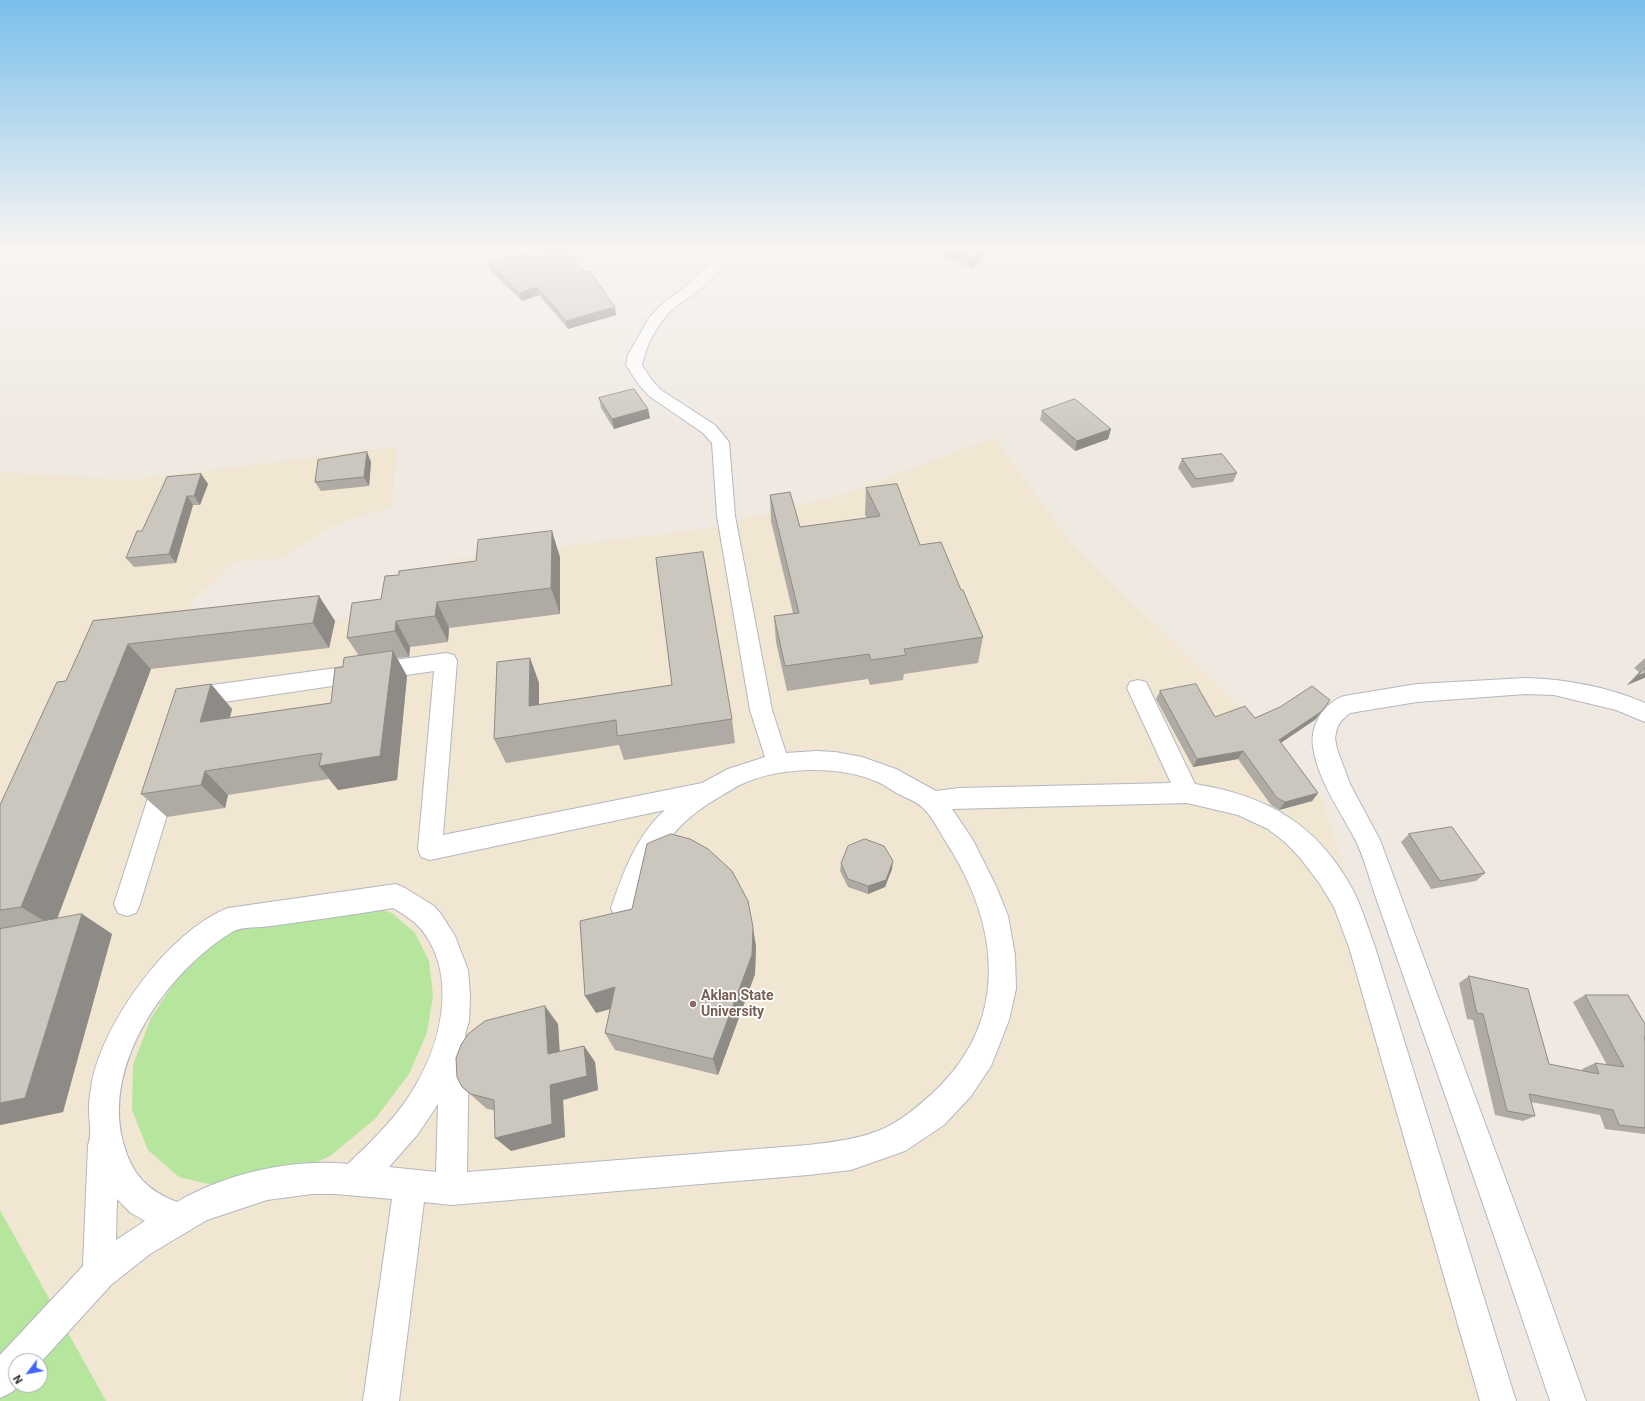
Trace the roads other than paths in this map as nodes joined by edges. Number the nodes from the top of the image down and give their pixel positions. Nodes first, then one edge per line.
1 (662, 312) edge
2 (1138, 688) dead end
3 (1645, 712) edge
4 (183, 720) edge
5 (172, 758) edge
6 (778, 763) junction
7 (706, 791) junction
8 (1187, 793) junction
9 (934, 802) junction
10 (127, 904) dead end
11 (624, 908) dead end
12 (457, 1008) junction
13 (104, 1118) junction
14 (354, 1180) junction
15 (410, 1185) junction
16 (450, 1189) junction
17 (178, 1219) junction
18 (99, 1273) junction
19 (25, 1353) edge
20 (8, 1372) edge
21 (0, 1380) edge
22 (381, 1401) edge
23 (1498, 1401) edge
24 (1568, 1401) edge

1 - 6 street
2 - 8 street
3 - 24 street
4 - 7 street
5 - 10 street
6 - 7 street
6 - 9 street
7 - 11 street
8 - 9 street
8 - 23 street
9 - 16 street
12 - 13 street
12 - 14 street
12 - 16 street
13 - 17 street
13 - 18 street
14 - 15 street
14 - 17 street
15 - 16 street
15 - 22 street
17 - 18 street
18 - 19 street
20 - 21 street

